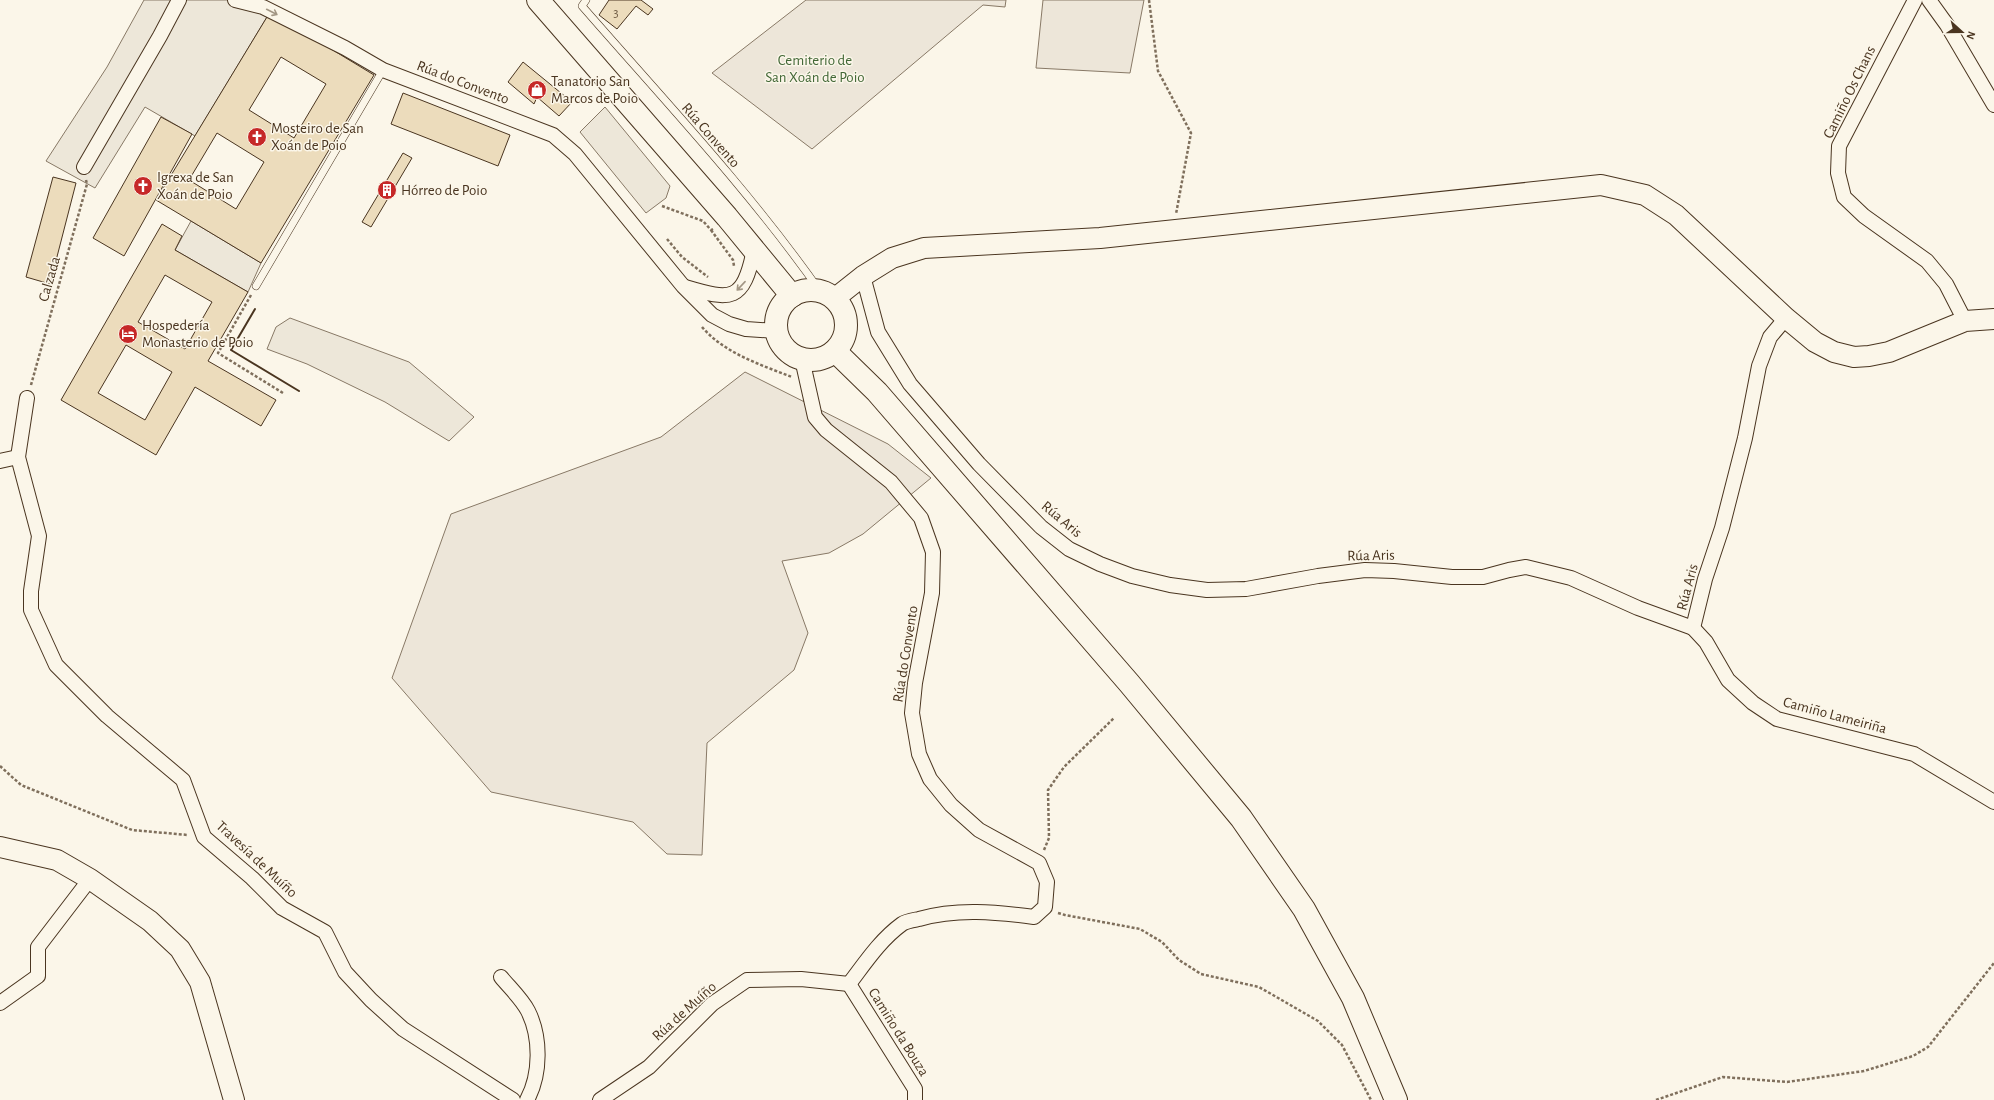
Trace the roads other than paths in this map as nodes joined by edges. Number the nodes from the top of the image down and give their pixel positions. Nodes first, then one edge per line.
1 (179, 0) edge
2 (235, 0) edge
3 (538, 0) edge
4 (586, 0) edge
5 (1915, 0) edge
6 (1929, 0) edge
7 (383, 70) junction
8 (1994, 105) edge
9 (84, 167) road end
10 (754, 250) junction
11 (863, 276) junction
12 (256, 286) road end
13 (683, 286) junction
14 (827, 295) junction
15 (792, 296) junction
16 (1786, 318) junction
17 (1994, 319) edge
18 (1965, 321) junction
19 (776, 331) junction
20 (835, 351) junction
21 (802, 359) junction
22 (28, 398) road end
23 (18, 457) junction
24 (0, 461) edge
25 (1693, 628) junction
26 (1994, 802) edge
27 (0, 846) edge
28 (90, 879) junction
29 (501, 977) dead end
30 (849, 984) junction
31 (0, 1003) edge
32 (234, 1100) edge
33 (513, 1100) edge
34 (528, 1100) edge
35 (600, 1100) edge
36 (915, 1100) edge
37 (1396, 1100) edge

1 - 9 street
2 -> 7 street, Rúa do Convento
3 - 10 highway
4 - 14 lane, Rúa Convento
5 - 18 street, Camiño Os Chans
6 - 8 street
7 - 12 lane
7 - 13 street, Rúa do Convento
10 -> 13 street
10 - 15 highway
11 - 14 street
11 - 16 street
11 - 25 street, Rúa Aris
13 - 19 street, Rúa do Convento
14 - 15 highway
14 - 20 highway
15 - 19 highway
16 - 18 street
16 - 25 street, Rúa Aris
17 - 18 street
19 - 21 highway
20 - 21 highway
20 - 37 highway
21 - 30 street, Rúa do Convento
22 - 23 street, Travesía de Muíño
23 - 24 street
23 - 33 street, Travesía de Muíño
25 - 26 street, Camiño Lameiriña
27 - 28 street
28 - 31 street
28 - 32 street
29 - 34 street
30 - 35 street, Rúa de Muíño
30 - 36 street, Camiño da Bouza

